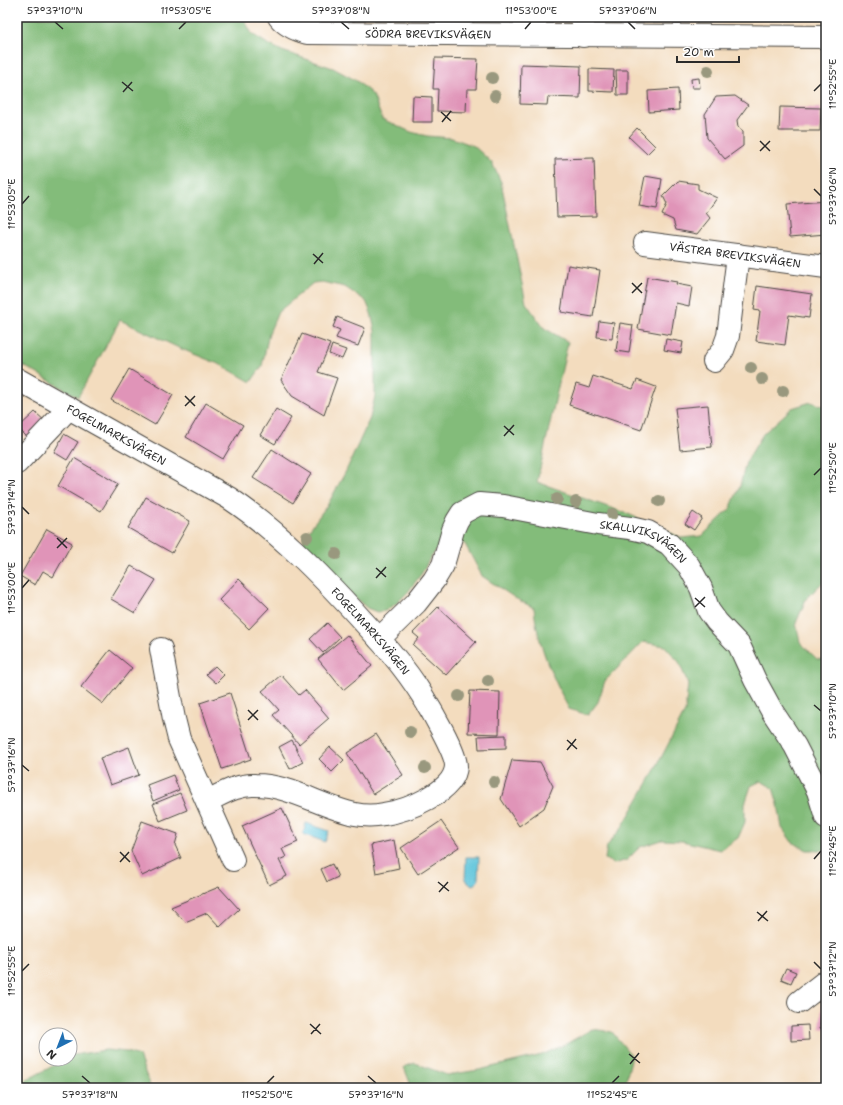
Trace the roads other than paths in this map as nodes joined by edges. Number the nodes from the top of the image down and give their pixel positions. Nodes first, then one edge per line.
1 (280, 17) edge
2 (583, 26) edge
3 (826, 37) edge
4 (645, 243) dead end
5 (738, 255) junction
6 (826, 267) edge
7 (714, 360) dead end
8 (17, 379) edge
9 (69, 408) junction
10 (17, 463) edge
11 (379, 638) junction
12 (161, 650) dead end
13 (207, 801) junction
14 (826, 817) edge
15 (233, 860) dead end
16 (826, 981) edge
17 (799, 1002) dead end

1 - 2 street, SÖDRA BREVIKSVÄGEN
2 - 3 street, SÖDRA BREVIKSVÄGEN
4 - 5 street, VÄSTRA BREVIKSVÄGEN
5 - 6 street, VÄSTRA BREVIKSVÄGEN
5 - 7 street
8 - 9 street, FOGELMARKSVÄGEN
9 - 10 street
9 - 11 street, FOGELMARKSVÄGEN
11 - 13 street, FOGELMARKSVÄGEN
11 - 14 street, SKALLVIKSVÄGEN
12 - 13 street
13 - 15 street
16 - 17 street

